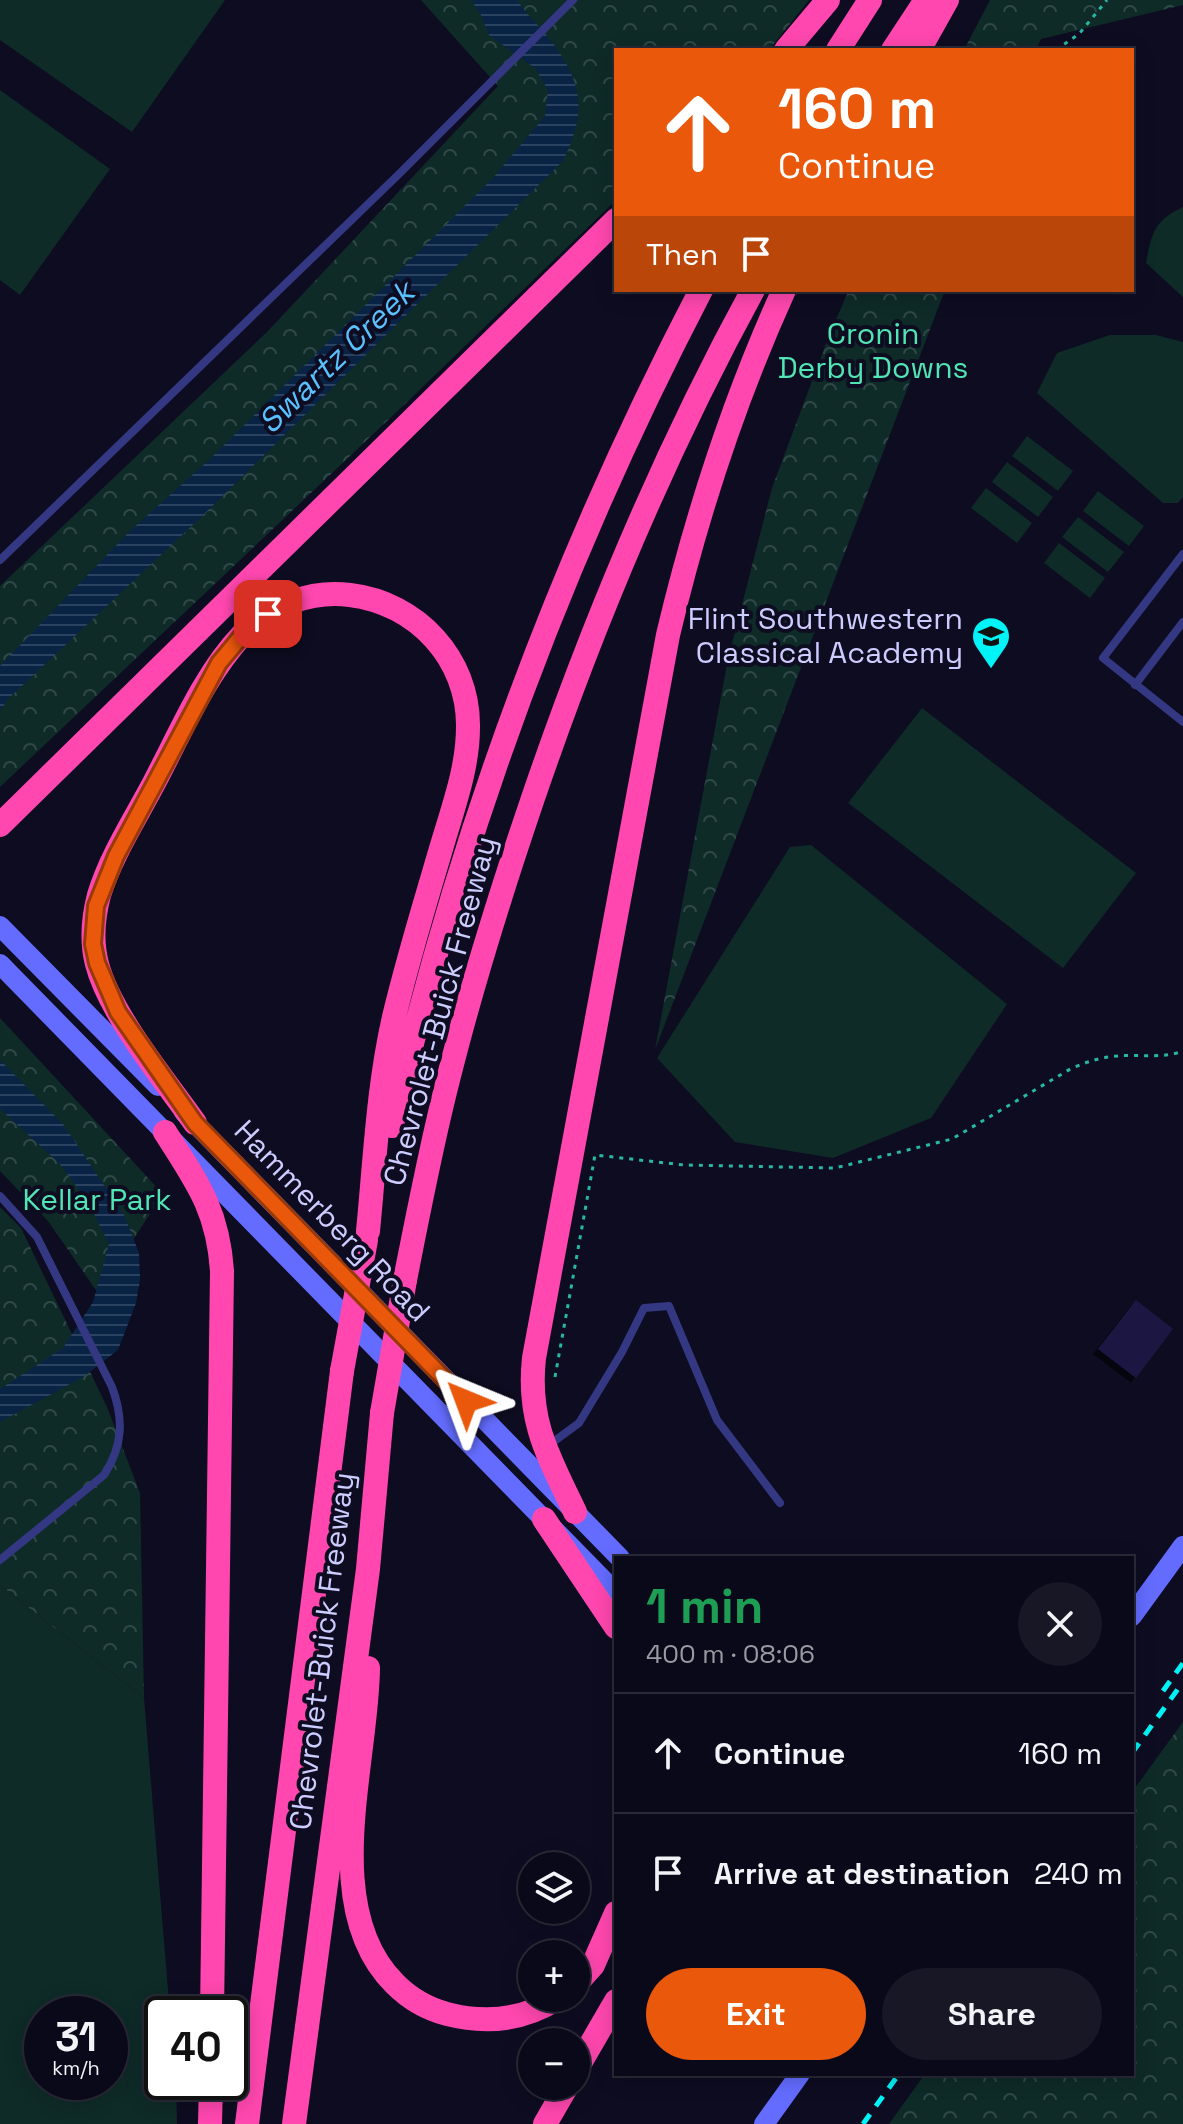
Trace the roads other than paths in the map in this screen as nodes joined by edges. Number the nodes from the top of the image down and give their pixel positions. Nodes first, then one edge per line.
1 (573, 0) edge
2 (828, 0) edge
3 (870, 0) edge
4 (926, 0) edge
5 (947, 0) edge
6 (788, 48) edge
7 (839, 48) edge
8 (894, 48) edge
9 (920, 48) edge
10 (614, 222) edge
11 (700, 292) edge
12 (752, 292) edge
13 (783, 292) edge
14 (1183, 554) edge
15 (0, 560) edge
16 (1183, 622) edge
17 (1135, 685) junction
18 (1183, 722) edge
19 (0, 825) edge
20 (0, 926) edge
21 (0, 964) edge
22 (195, 1123) junction
23 (165, 1132) junction
24 (0, 1196) edge
25 (367, 1235) junction
26 (545, 1448) junction
27 (780, 1503) dead end
28 (575, 1512) junction
29 (544, 1519) junction
30 (1183, 1546) edge
31 (618, 1556) edge
32 (0, 1560) edge
33 (368, 1569) junction
34 (614, 1591) edge
35 (1134, 1613) edge
36 (614, 1624) edge
37 (614, 1918) edge
38 (590, 1968) edge
39 (212, 1996) edge
40 (614, 2004) edge
41 (529, 2012) edge
42 (590, 2046) edge
43 (799, 2076) edge
44 (211, 2100) edge
45 (559, 2100) edge
46 (210, 2124) edge
47 (247, 2124) edge
48 (294, 2124) edge
49 (545, 2124) edge
50 (764, 2124) edge

1 - 15 lane
2 - 6 highway
3 - 7 highway
4 - 8 highway
5 - 9 highway
10 - 19 highway
11 - 25 highway, Chevrolet-Buick Freeway
12 - 33 highway, Chevrolet-Buick Freeway, bridge
13 - 26 highway
14 - 17 lane
16 - 17 lane
17 - 18 lane
20 - 22 street, Hammerberg Road
21 - 23 street, Hammerberg Road
22 - 25 highway
22 - 28 street, Hammerberg Road
23 - 29 street, Hammerberg Road
23 - 39 highway
24 - 32 lane
25 - 47 highway, Chevrolet-Buick Freeway, bridge
26 - 27 lane
26 - 28 highway
28 - 31 street, Hammerberg Road
29 - 34 street, Hammerberg Road
29 - 36 highway
30 - 35 street
33 - 41 highway
33 - 48 highway, Chevrolet-Buick Freeway
37 - 38 highway
40 - 42 highway
43 - 50 street
44 - 46 highway
45 - 49 highway

